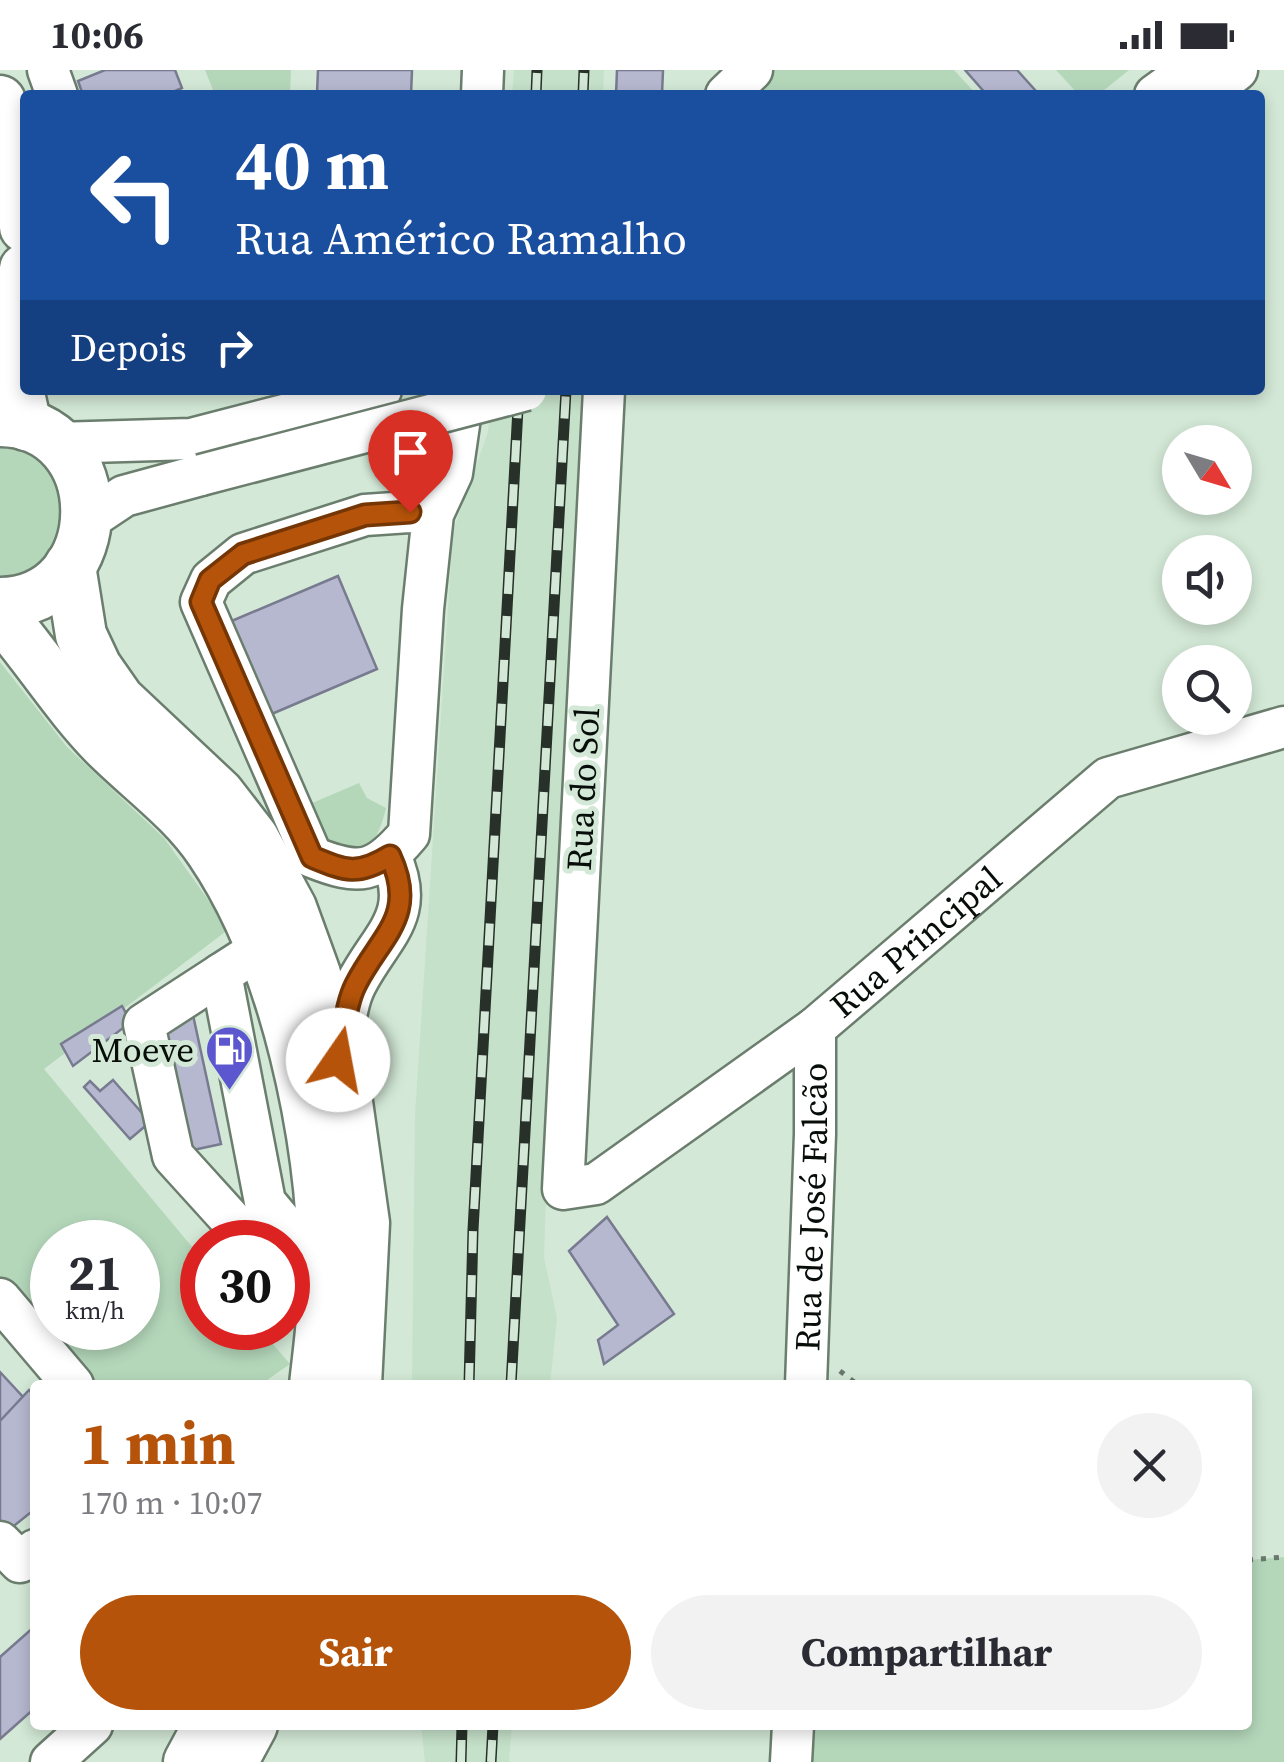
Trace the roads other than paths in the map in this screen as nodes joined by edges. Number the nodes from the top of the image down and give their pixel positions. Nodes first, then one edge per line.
1 (752, 70) edge
2 (1190, 70) edge
3 (1237, 70) edge
4 (731, 90) edge
5 (1162, 90) edge
6 (1212, 90) edge
7 (0, 102) edge
8 (20, 178) edge
9 (20, 307) edge
10 (368, 395) edge
11 (463, 395) edge
12 (501, 395) edge
13 (604, 395) edge
14 (28, 430) edge
15 (196, 457) junction
16 (434, 514) junction
17 (88, 520) junction
18 (70, 566) junction
19 (0, 602) edge
20 (0, 614) edge
21 (1284, 727) edge
22 (252, 838) junction
23 (390, 856) junction
24 (312, 857) junction
25 (264, 947) junction
26 (221, 974) junction
27 (814, 1028) junction
28 (338, 1060) junction
29 (563, 1188) joint
30 (231, 1220) edge
31 (276, 1220) edge
32 (310, 1241) edge
33 (310, 1296) edge
34 (0, 1299) edge
35 (69, 1380) edge
36 (322, 1380) edge
37 (323, 1380) edge
38 (806, 1380) edge
39 (0, 1542) edge
40 (30, 1554) edge
41 (86, 1730) edge
42 (206, 1730) edge
43 (249, 1730) edge
44 (792, 1730) edge
45 (51, 1762) edge
46 (190, 1762) edge
47 (232, 1762) edge
48 (791, 1762) edge

1 - 4 street
2 - 5 street
3 - 6 street
7 - 8 main road
9 - 14 main road
10 - 15 street
11 - 16 street
12 - 15 street, bridge
13 - 29 street, Rua do Sol
14 - 15 street
14 - 17 main road
15 - 17 street
16 - 23 street
16 - 24 street
17 - 18 main road
18 - 19 main road
18 - 22 main road
20 - 25 main road
21 - 27 street, Rua Principal
22 - 24 street
22 - 28 main road
23 - 24 street
23 - 28 street
25 - 26 street
25 - 32 main road
26 - 30 street
26 - 31 street
27 - 29 street, Rua Principal
27 - 38 street, Rua de José Falcão
28 - 37 main road
33 - 36 main road
34 - 35 street
39 - 40 street
41 - 45 street
42 - 46 main road
43 - 47 main road
44 - 48 street

